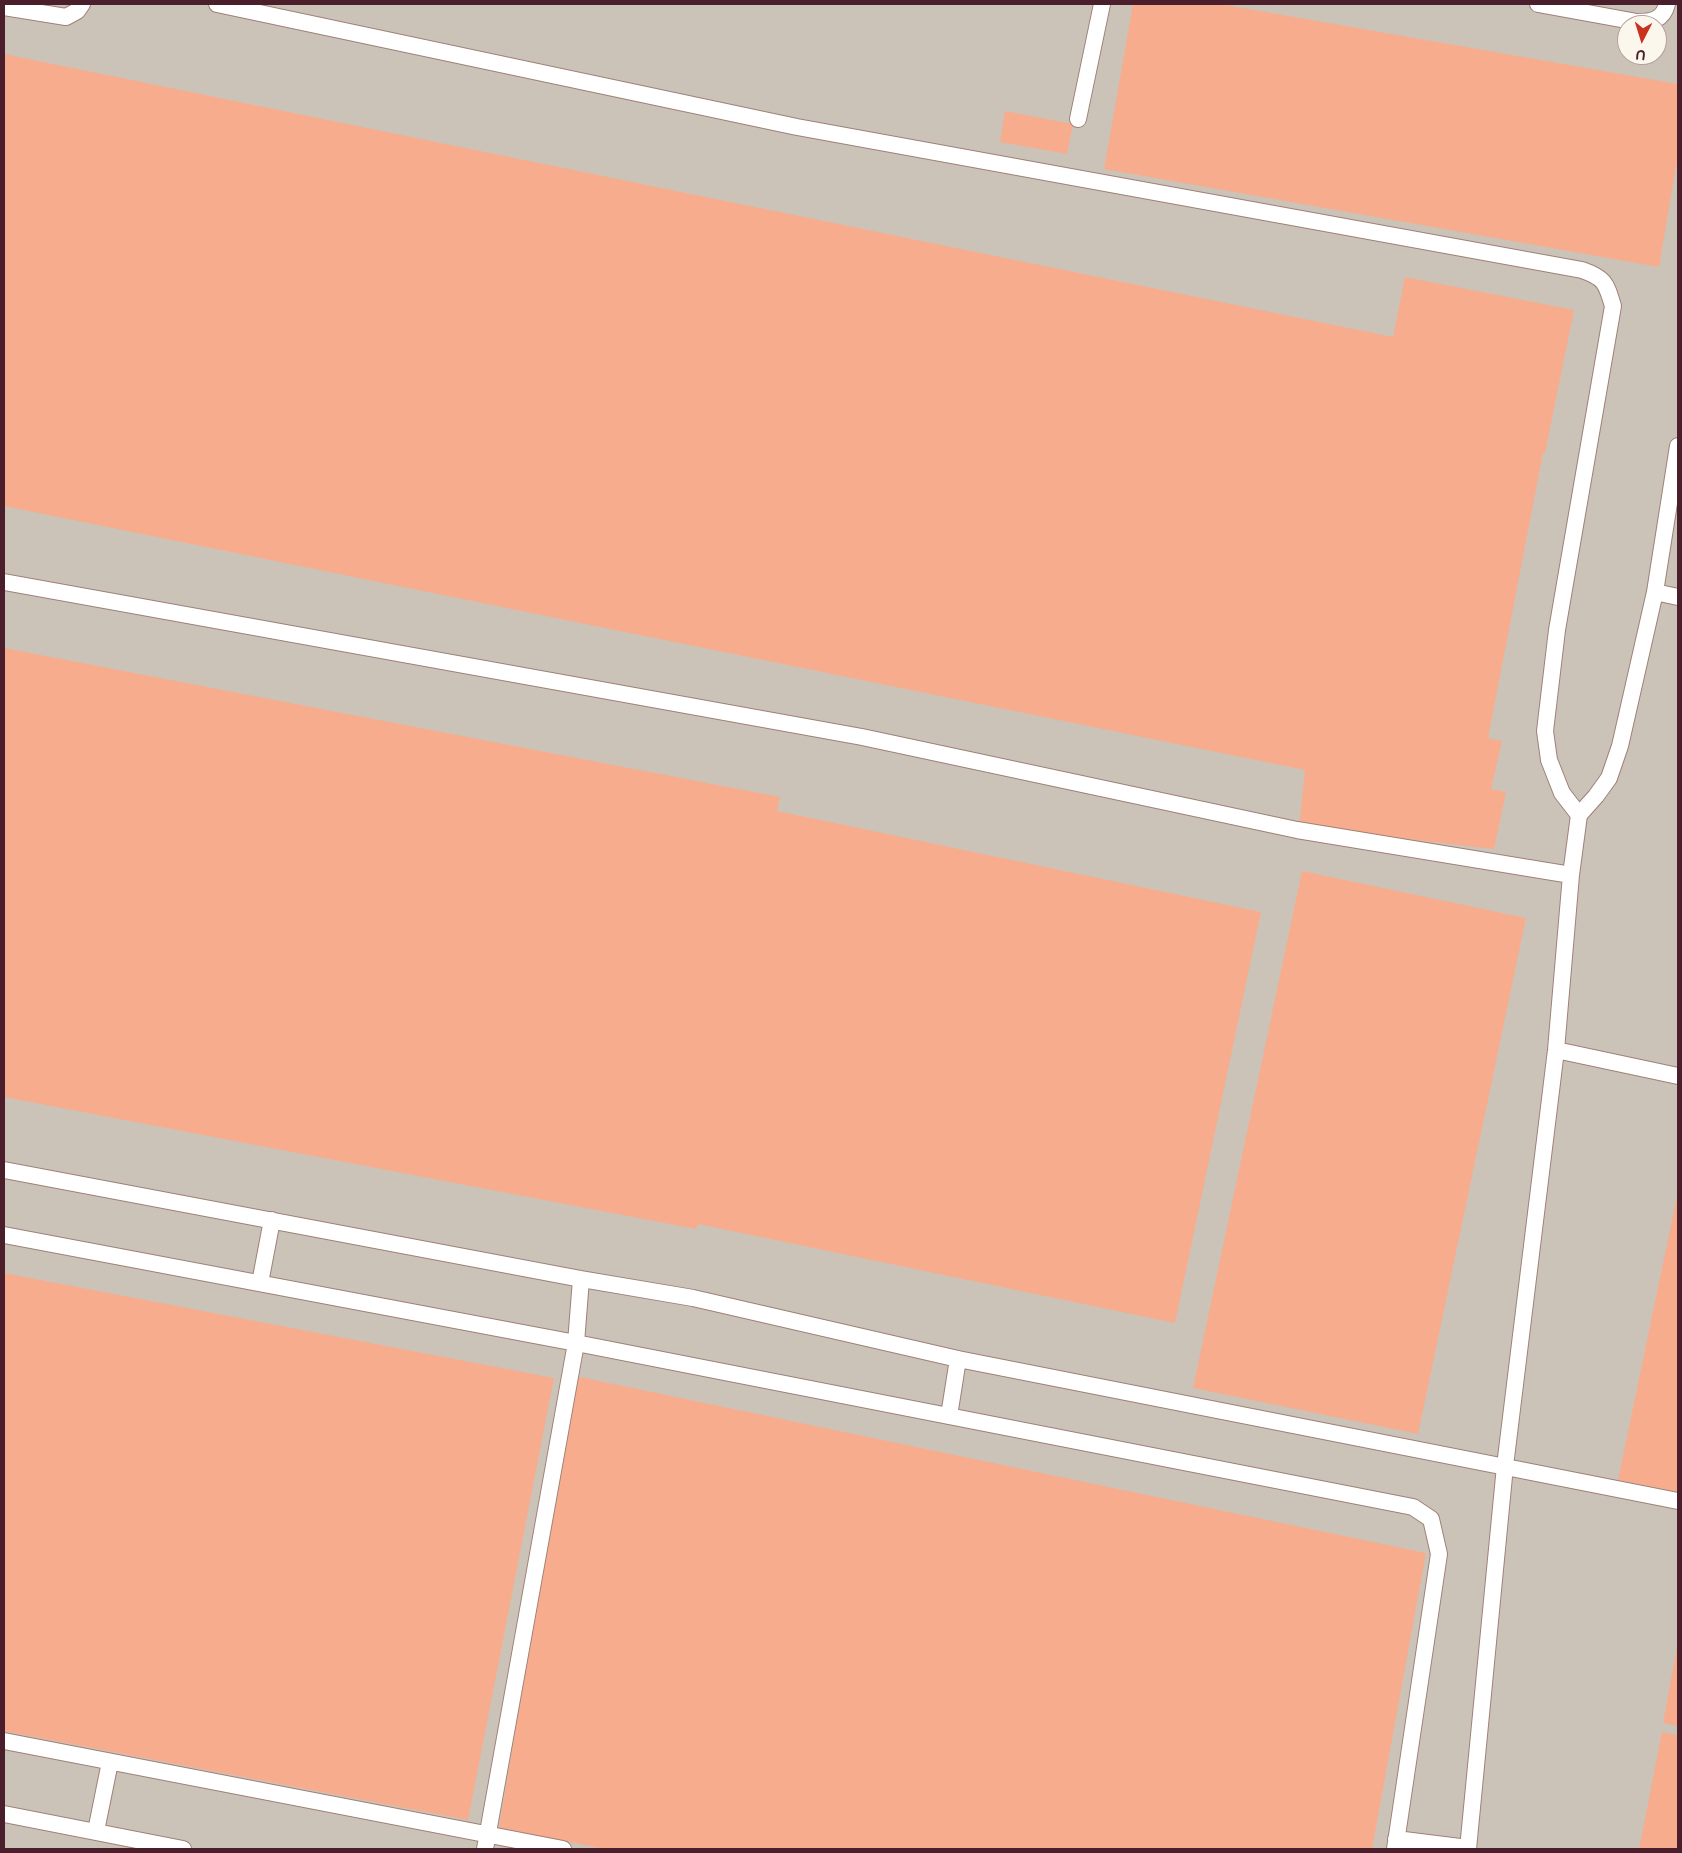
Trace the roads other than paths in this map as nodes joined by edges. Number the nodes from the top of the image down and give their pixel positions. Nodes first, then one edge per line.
1 (82, 4) edge
2 (217, 4) edge
3 (1102, 4) edge
4 (1538, 4) edge
5 (1667, 4) edge
6 (4, 7) edge
7 (1078, 119) dead end
8 (1678, 446) edge
9 (4, 582) edge
10 (1654, 592) junction
11 (1678, 596) edge
12 (1579, 815) junction
13 (1571, 875) junction
14 (1556, 1050) junction
15 (1678, 1076) edge
16 (4, 1170) edge
17 (272, 1220) junction
18 (4, 1235) edge
19 (581, 1279) junction
20 (260, 1283) junction
21 (576, 1344) junction
22 (958, 1359) junction
23 (948, 1416) junction
24 (1505, 1466) junction
25 (1678, 1500) edge
26 (4, 1741) edge
27 (110, 1762) junction
28 (4, 1814) edge
29 (96, 1831) junction
30 (486, 1842) edge
31 (1396, 1844) edge
32 (1468, 1848) edge
33 (179, 1849) edge
34 (563, 1849) edge

1 - 6 lane
2 - 12 lane
3 - 7 lane
4 - 5 lane
8 - 10 lane
9 - 13 lane
10 - 11 lane
10 - 12 lane
12 - 13 lane
13 - 14 lane
14 - 15 lane
14 - 24 lane
16 - 17 lane
17 - 19 lane
17 - 20 lane
18 - 20 lane
19 - 21 lane
19 - 22 lane
20 - 21 lane
21 - 23 lane
21 - 30 lane
22 - 23 lane
22 - 24 lane
23 - 31 lane
24 - 25 lane
24 - 32 lane
26 - 27 lane
27 - 29 lane
27 - 30 lane
28 - 29 lane
29 - 33 lane
30 - 34 lane
31 - 32 lane

